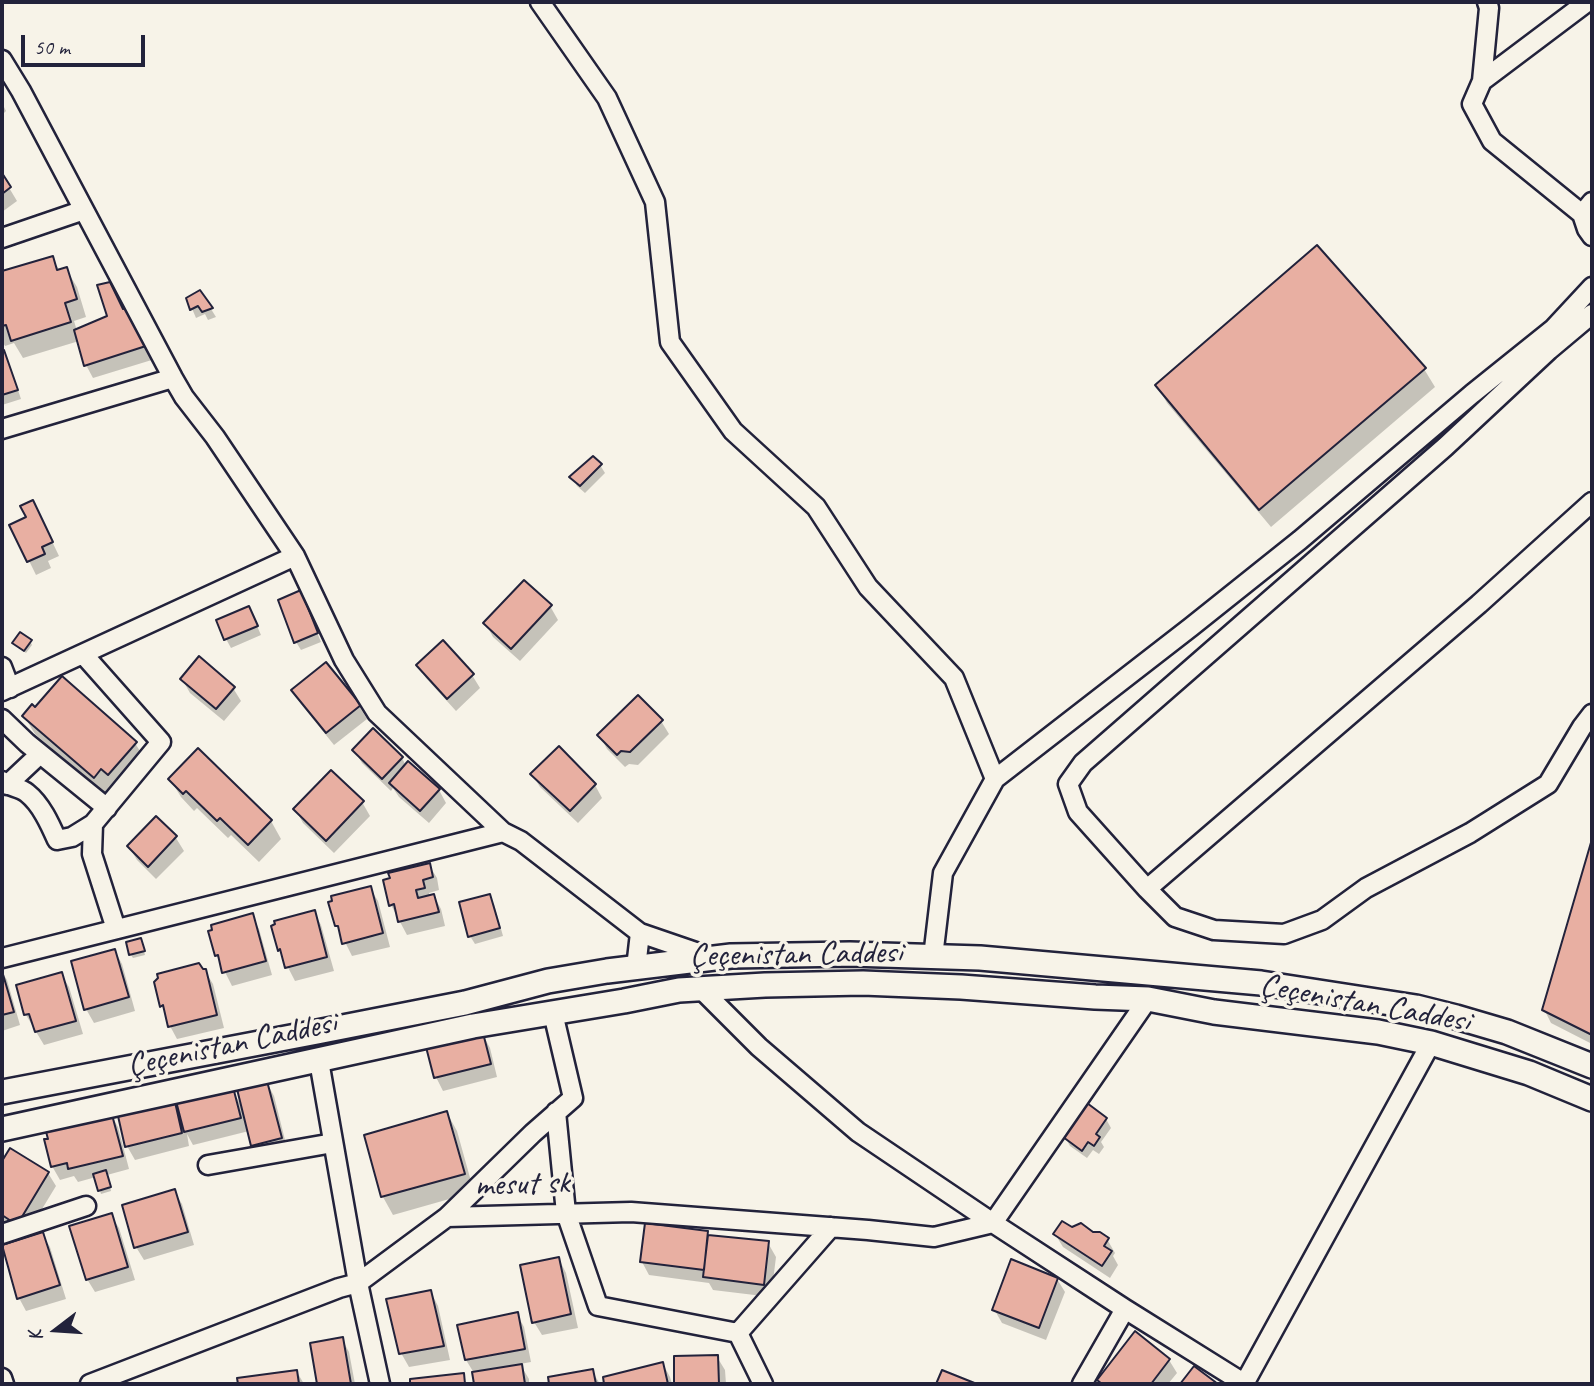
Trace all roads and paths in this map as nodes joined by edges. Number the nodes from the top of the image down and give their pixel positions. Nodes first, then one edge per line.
1 (540, 2) edge
2 (1487, 2) edge
3 (1587, 2) edge
4 (2, 60) edge
5 (1482, 81) junction
6 (1587, 208) edge
7 (84, 210) junction
8 (1592, 236) edge
9 (2, 238) edge
10 (1592, 287) edge
11 (1592, 314) edge
12 (173, 378) junction
13 (2, 429) edge
14 (1592, 502) edge
15 (295, 556) junction
16 (83, 654) junction
17 (2, 667) edge
18 (6, 690) edge
19 (1592, 714) edge
20 (2, 719) edge
21 (40, 754) junction
22 (995, 779) junction
23 (5, 783) edge
24 (107, 807) junction
25 (93, 824) junction
26 (503, 832) junction
27 (1147, 889) junction
28 (116, 929) junction
29 (640, 933) junction
30 (933, 957) junction
31 (2, 958) edge
32 (714, 958) junction
33 (636, 968) junction
34 (701, 989) junction
35 (1148, 999) junction
36 (553, 1013) junction
37 (1431, 1043) junction
38 (319, 1061) junction
39 (1592, 1066) edge
40 (2, 1092) edge
41 (1592, 1099) edge
42 (556, 1112) junction
43 (4, 1130) edge
44 (334, 1143) junction
45 (208, 1164) dead end
46 (86, 1206) dead end
47 (566, 1213) junction
48 (447, 1217) junction
49 (993, 1223) junction
50 (831, 1227) junction
51 (2, 1234) edge
52 (358, 1283) junction
53 (1125, 1309) junction
54 (738, 1333) junction
55 (2, 1378) edge
56 (4, 1384) edge
57 (90, 1384) edge
58 (380, 1384) edge
59 (763, 1384) edge
60 (1082, 1384) edge
61 (1245, 1384) edge

1 - 22 street
2 - 5 street
3 - 5 street
4 - 7 street
5 - 6 street
6 - 8 street
7 - 9 street
7 - 12 street
10 - 22 street
11 - 27 street
12 - 13 street
12 - 15 street
14 - 27 street
15 - 16 street
15 - 26 street
16 - 18 street
16 - 24 street
17 - 18 street
19 - 27 street
20 - 21 street
21 - 23 street
21 - 24 street
22 - 30 street
23 - 25 street
24 - 25 street
25 - 28 street
26 - 28 street
26 - 29 street
28 - 31 street
29 - 32 street
29 - 33 street
30 - 32 main road, Çeçenistan Caddesi
30 - 39 main road, Çeçenistan Caddesi
32 - 33 main road, Çeçenistan Caddesi
33 - 40 main road, Çeçenistan Caddesi
34 - 35 main road, Çeçenistan Caddesi
34 - 36 main road, Çeçenistan Caddesi
34 - 49 street
35 - 37 main road, Çeçenistan Caddesi
35 - 49 street
36 - 38 main road, Çeçenistan Caddesi
36 - 42 street
37 - 41 main road, Çeçenistan Caddesi
37 - 61 street
38 - 43 main road, Çeçenistan Caddesi
38 - 44 street
42 - 47 street
42 - 48 street
44 - 45 street
44 - 52 street
46 - 51 street
47 - 48 street, mesut sk
47 - 50 street, mesut sk
47 - 54 street
48 - 52 street, mesut sk
49 - 50 street, mesut sk
49 - 53 street
50 - 54 street
52 - 57 street, mesut sk
52 - 58 street
53 - 60 street
53 - 61 street
54 - 59 street
55 - 56 street

